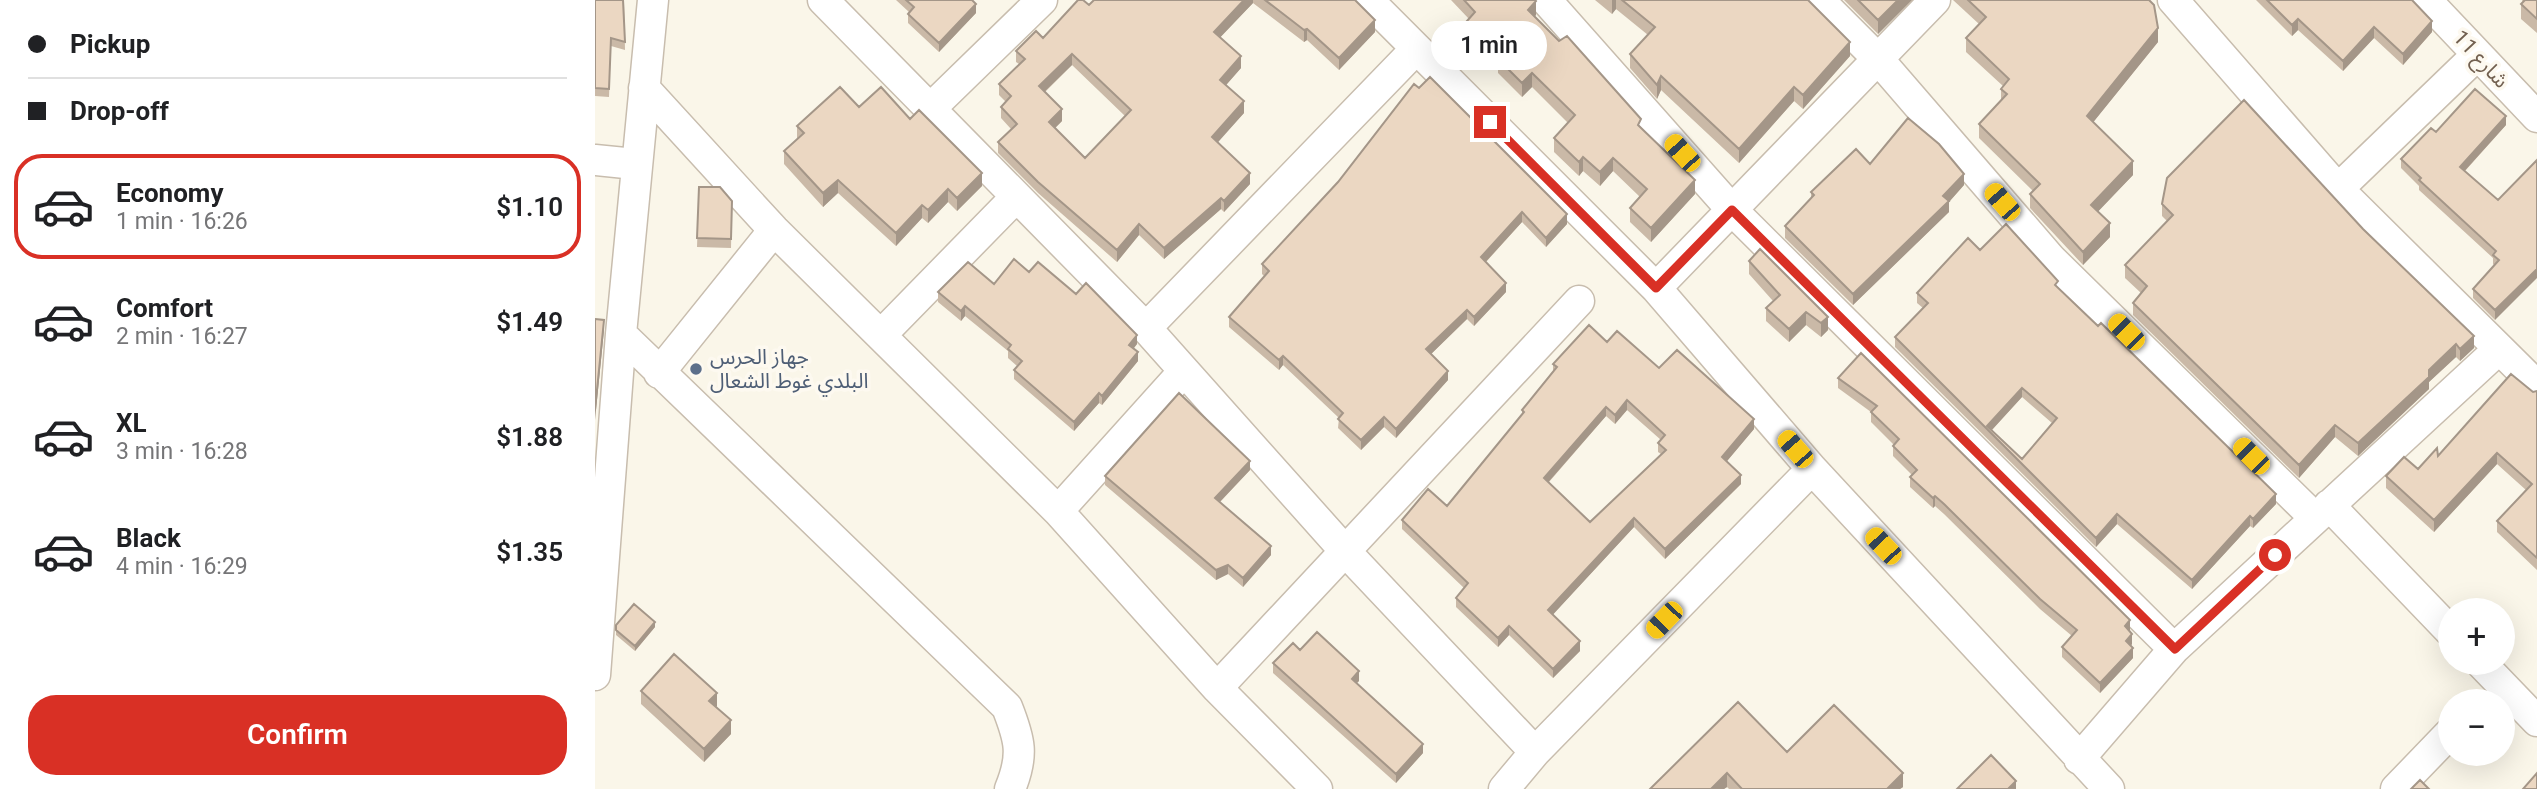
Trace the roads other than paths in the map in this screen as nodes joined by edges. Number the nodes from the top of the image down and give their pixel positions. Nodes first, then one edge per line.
1 (653, 0) edge
2 (823, 0) edge
3 (1042, 0) edge
4 (1368, 0) edge
5 (1546, 0) edge
6 (1819, 0) edge
7 (1935, 0) edge
8 (2173, 0) edge
9 (2426, 0) edge
10 (1416, 49) junction
11 (2477, 55) junction
12 (1879, 60) junction
13 (644, 88) junction
14 (931, 108) junction
15 (2537, 117) edge
16 (595, 160) edge
17 (635, 164) junction
18 (2338, 189) junction
19 (1016, 197) junction
20 (1732, 210) junction
21 (774, 230) junction
22 (1656, 288) junction
23 (1579, 301) dead end
24 (1146, 328) junction
25 (621, 334) junction
26 (881, 335) junction
27 (2500, 349) junction
28 (1184, 371) junction
29 (659, 373) junction
30 (2537, 386) edge
31 (1812, 469) junction
32 (1058, 510) junction
33 (2322, 512) junction
34 (601, 531) edge
35 (1345, 551) junction
36 (2438, 620) edge
37 (2175, 649) junction
38 (595, 675) edge
39 (2487, 682) edge
40 (1217, 688) junction
41 (2537, 721) edge
42 (2438, 745) edge
43 (1535, 752) junction
44 (2080, 759) junction
45 (1010, 789) edge
46 (1317, 789) edge
47 (1504, 789) edge
48 (2109, 789) edge
49 (2396, 789) edge

1 - 13 street
2 - 14 street
3 - 14 street
4 - 10 street
5 - 20 street
6 - 12 street
7 - 12 street
8 - 18 street
9 - 11 street, شارع 11
10 - 22 street
10 - 24 street
11 - 15 street, شارع 11
11 - 18 street
12 - 20 street
12 - 33 street
13 - 17 street
13 - 21 street
14 - 19 street
16 - 17 street
17 - 25 street
18 - 27 street
19 - 24 street
19 - 26 street
20 - 22 street
20 - 37 street
21 - 26 street
21 - 29 street
22 - 31 street
23 - 35 street
24 - 28 street
25 - 29 street
25 - 34 street
26 - 32 street
27 - 30 street
27 - 33 street
28 - 32 street
28 - 35 street
29 - 45 street
31 - 43 street
31 - 44 street
32 - 40 street
33 - 36 street
33 - 37 street
34 - 38 street
35 - 40 street
35 - 43 street
37 - 44 street
39 - 41 street
40 - 46 street
42 - 49 street
43 - 47 street
44 - 48 street

